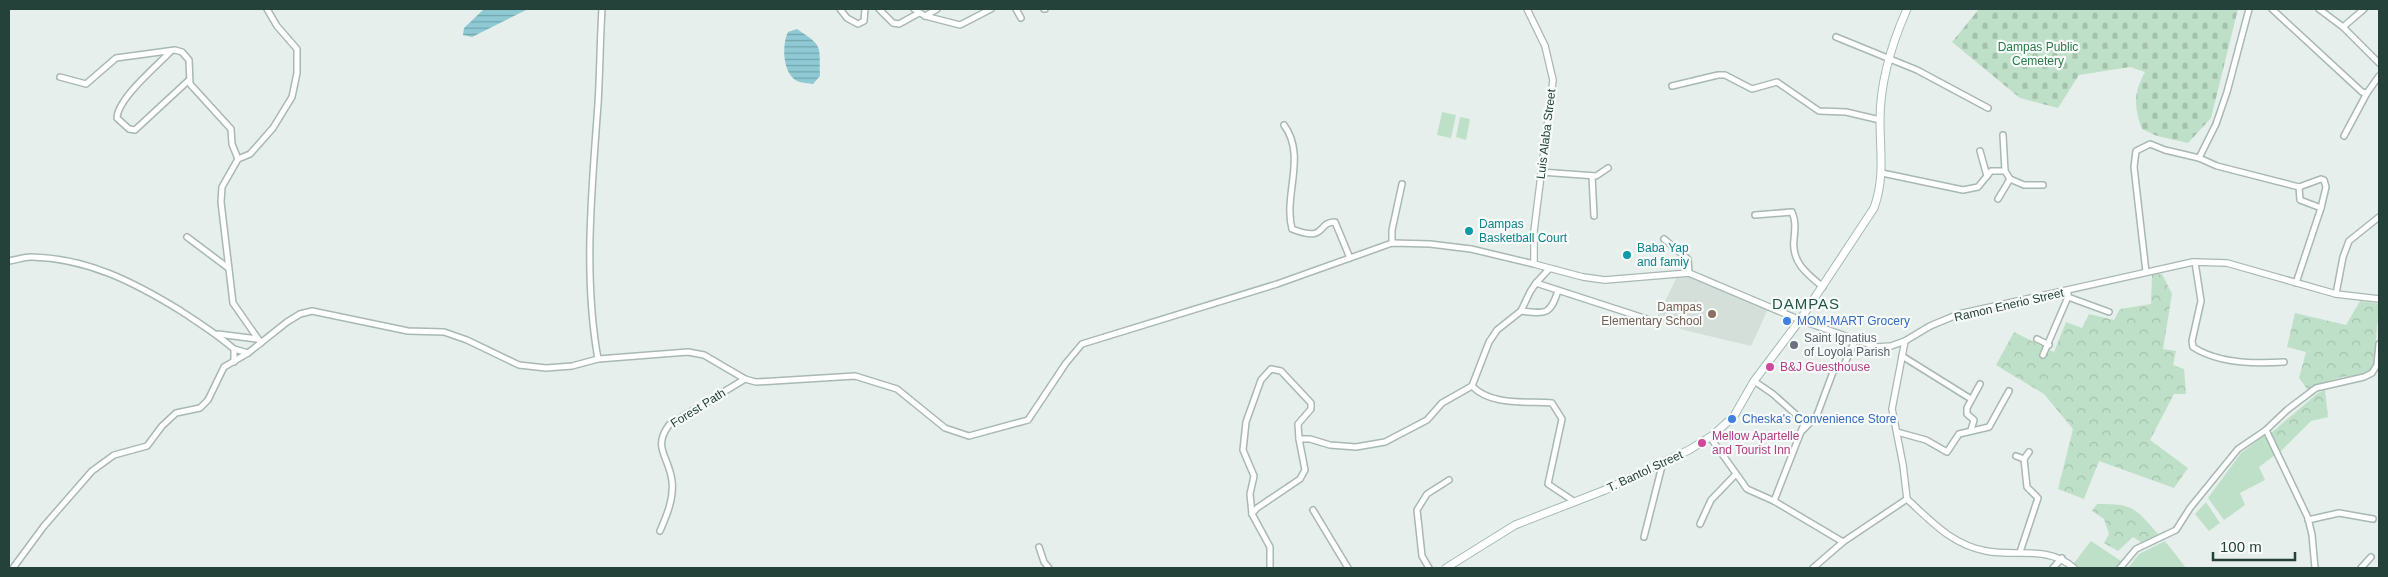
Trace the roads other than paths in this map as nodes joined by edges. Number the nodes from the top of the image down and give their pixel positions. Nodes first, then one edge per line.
1 (267, 9) edge
2 (602, 9) edge
3 (841, 9) edge
4 (865, 9) edge
5 (879, 9) edge
6 (937, 9) edge
7 (991, 9) edge
8 (1016, 9) edge
9 (1527, 9) edge
10 (1907, 9) edge
11 (2249, 9) edge
12 (2272, 9) edge
13 (2319, 9) edge
14 (2364, 9) edge
15 (916, 11) edge
16 (925, 16) junction
17 (1021, 18) dead end
18 (2342, 27) junction
19 (1836, 37) dead end
20 (171, 51) junction
21 (1890, 58) junction
22 (2379, 63) edge
23 (2379, 76) edge
24 (60, 77) dead end
25 (189, 80) junction
26 (1672, 86) dead end
27 (2367, 93) junction
28 (1988, 108) dead end
29 (1880, 120) junction
30 (1284, 125) dead end
31 (2003, 135) dead end
32 (2344, 136) dead end
33 (1980, 151) dead end
34 (2199, 158) junction
35 (238, 159) junction
36 (1608, 168) dead end
37 (2005, 171) junction
38 (1542, 172) junction
39 (1882, 172) junction
40 (1592, 176) junction
41 (1987, 176) junction
42 (2010, 179) junction
43 (1402, 184) dead end
44 (2043, 185) dead end
45 (2299, 187) junction
46 (1998, 199) dead end
47 (2321, 208) junction
48 (1754, 215) dead end
49 (1594, 216) dead end
50 (2379, 217) edge
51 (187, 237) dead end
52 (1664, 239) dead end
53 (1392, 243) junction
54 (1350, 258) junction
55 (9, 261) edge
56 (2195, 262) junction
57 (1534, 264) junction
58 (227, 267) junction
59 (1549, 269) junction
60 (2146, 272) junction
61 (1689, 273) junction
62 (1536, 283) junction
63 (2296, 283) junction
64 (1823, 286) junction
65 (1558, 291) junction
66 (2068, 294) junction
67 (2336, 294) junction
68 (2379, 299) edge
69 (1522, 311) junction
70 (2110, 312) dead end
71 (1650, 320) dead end
72 (1800, 320) junction
73 (217, 334) junction
74 (2037, 339) dead end
75 (259, 341) junction
76 (1855, 341) junction
77 (1905, 341) junction
78 (2379, 344) edge
79 (2049, 345) junction
80 (234, 349) junction
81 (248, 353) junction
82 (2043, 355) dead end
83 (1902, 356) junction
84 (598, 359) junction
85 (234, 362) junction
86 (2284, 362) dead end
87 (745, 379) junction
88 (1754, 381) junction
89 (1980, 384) dead end
90 (1472, 386) junction
91 (2009, 390) dead end
92 (1971, 399) junction
93 (1803, 430) junction
94 (1971, 430) junction
95 (2266, 430) junction
96 (1898, 432) junction
97 (1710, 437) junction
98 (1299, 439) junction
99 (2030, 452) dead end
100 (2016, 456) dead end
101 (2024, 459) junction
102 (1663, 462) junction
103 (1736, 474) junction
104 (1448, 480) dead end
105 (1907, 499) junction
106 (1774, 501) junction
107 (1575, 502) junction
108 (1313, 510) dead end
109 (1252, 514) junction
110 (2373, 519) dead end
111 (2308, 520) junction
112 (1700, 524) dead end
113 (660, 531) dead end
114 (1644, 537) dead end
115 (1843, 542) junction
116 (1039, 547) dead end
117 (2020, 552) junction
118 (2371, 557) dead end
119 (2062, 558) junction
120 (13, 568) edge
121 (1049, 568) edge
122 (1270, 568) edge
123 (1348, 568) edge
124 (1429, 568) edge
125 (1446, 568) edge
126 (1813, 568) edge
127 (2053, 568) edge
128 (2074, 568) edge
129 (2120, 568) edge
130 (2315, 568) edge
131 (2361, 568) edge

1 - 35 street
2 - 84 street
3 - 4 street
5 - 15 street
6 - 16 street
7 - 16 street
8 - 17 street
9 - 38 street, Luis Alaba Street
10 - 21 main road, T. Bantol Street
11 - 34 street
12 - 27 street
13 - 18 street
14 - 18 street
15 - 16 street
18 - 22 street
19 - 21 street
20 - 24 street
20 - 25 street
20 - 25 street
21 - 28 street
21 - 29 main road, T. Bantol Street
23 - 27 street
25 - 35 street
26 - 29 street
27 - 32 street
29 - 39 main road, T. Bantol Street
30 - 54 street
31 - 37 street
33 - 41 street
34 - 45 street
34 - 60 street
35 - 58 street
36 - 40 street
37 - 41 street
37 - 42 street
38 - 40 street
38 - 57 street, Luis Alaba Street
39 - 41 street
39 - 64 main road, T. Bantol Street
40 - 49 street
42 - 44 street
42 - 46 street
43 - 53 street
45 - 47 street
45 - 47 street
47 - 63 street
48 - 64 street
50 - 67 street
51 - 58 street
52 - 61 street
53 - 54 street
53 - 57 street
54 - 87 street
55 - 73 street
56 - 60 street, Ramon Enerio Street
56 - 63 street, Ramon Enerio Street
56 - 86 street
57 - 59 street, Ramon Enerio Street
58 - 75 street
59 - 61 street, Ramon Enerio Street
59 - 62 street
60 - 66 street, Ramon Enerio Street
61 - 72 street, Ramon Enerio Street
62 - 65 street
62 - 69 street
63 - 67 street, Ramon Enerio Street
64 - 72 main road, T. Bantol Street
65 - 69 street
65 - 71 street
66 - 70 street
66 - 77 street, Ramon Enerio Street
66 - 79 street
67 - 68 street, Ramon Enerio Street
69 - 90 street
72 - 76 street, Ramon Enerio Street
72 - 88 main road, T. Bantol Street
73 - 75 street
73 - 80 street
74 - 79 street
75 - 81 street
75 - 84 street
76 - 77 street, Ramon Enerio Street
76 - 93 street
77 - 83 street
78 - 95 street
79 - 82 street
80 - 81 street
80 - 85 street
81 - 85 street
83 - 92 street
83 - 96 street
84 - 87 street
85 - 120 street
87 - 113 street, Forest Path
88 - 93 street
88 - 97 main road, T. Bantol Street
89 - 92 street
90 - 98 street
90 - 107 street
91 - 94 street
92 - 94 street
93 - 106 street
94 - 96 street
95 - 111 street
95 - 129 street
96 - 105 street
97 - 102 main road, T. Bantol Street
97 - 103 street
98 - 109 street
98 - 109 street
99 - 101 street
100 - 101 street
101 - 117 street
102 - 107 main road, T. Bantol Street
102 - 114 street
103 - 106 street
103 - 112 street
104 - 124 street
105 - 115 street
105 - 117 street
106 - 115 street
107 - 125 main road, T. Bantol Street
108 - 123 street
109 - 122 street
110 - 111 street
111 - 130 street
115 - 126 street
116 - 121 street
117 - 119 street
118 - 131 street
119 - 127 street
119 - 128 street

